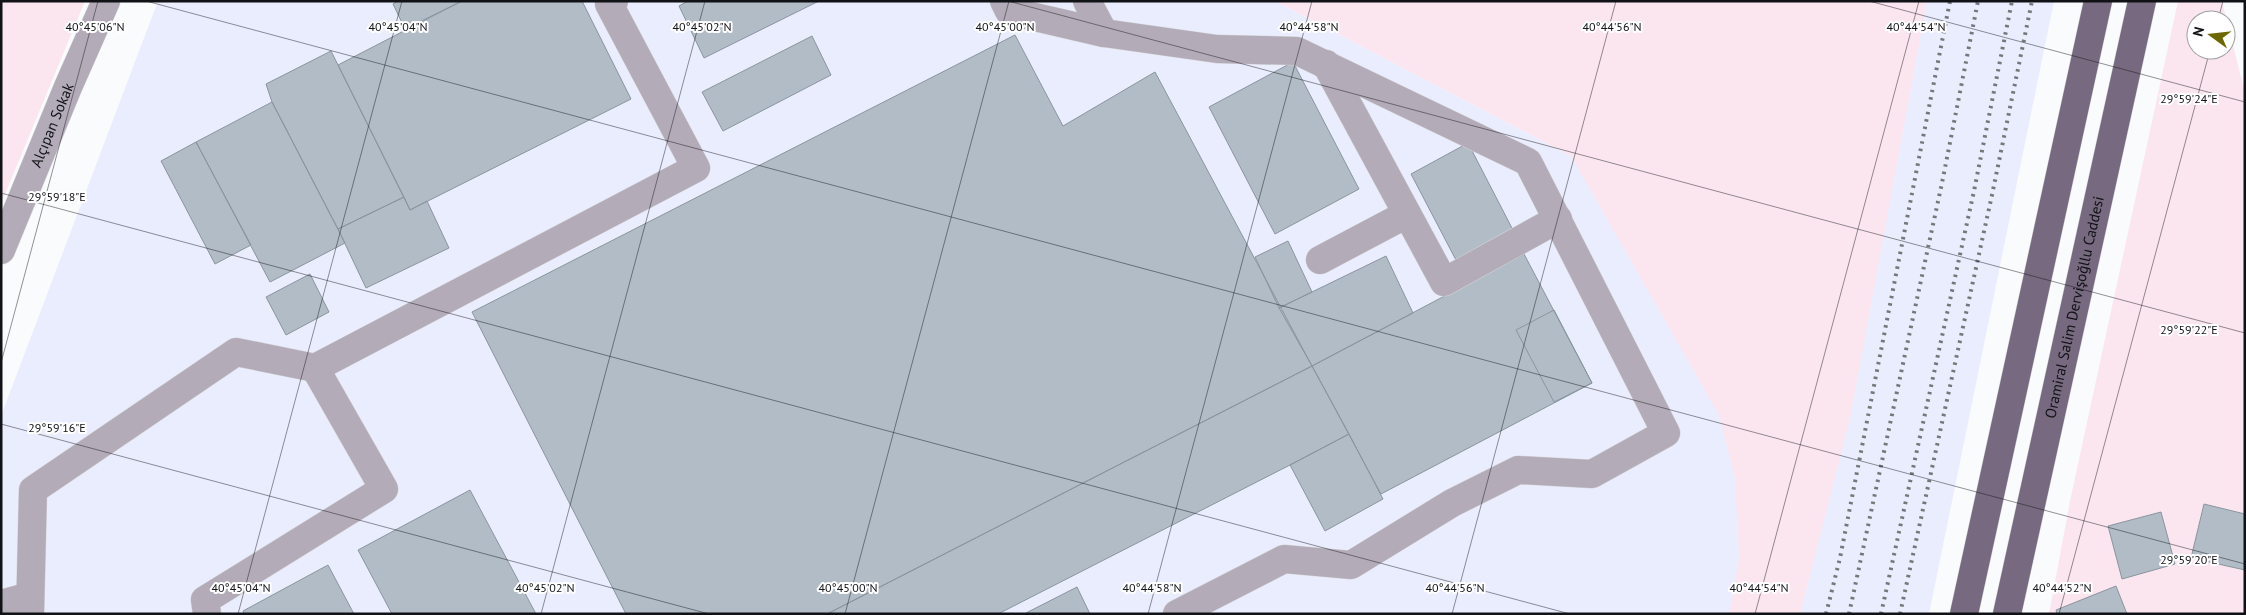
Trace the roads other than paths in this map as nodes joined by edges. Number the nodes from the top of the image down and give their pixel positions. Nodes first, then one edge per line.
1 (106, 1) edge
2 (614, 1) edge
3 (1004, 1) edge
4 (1087, 1) edge
5 (2098, 1) edge
6 (2142, 1) edge
7 (1104, 33) junction
8 (1326, 64) junction
9 (1407, 214) junction
10 (1558, 219) junction
11 (1, 250) edge
12 (1320, 260) dead end
13 (315, 368) junction
14 (1, 604) edge
15 (30, 605) edge
16 (207, 614) edge
17 (1177, 614) edge
18 (1964, 614) edge
19 (2007, 614) edge

1 - 11 street, Alçıpan Sokak
2 - 13 street
3 - 7 street
4 - 7 street
5 - 18 main road
6 - 19 main road, Oramiral Salim Dervişoğllu Caddesi
7 - 8 street
8 - 9 street
8 - 10 street
9 - 10 street
9 - 12 street
10 - 17 street
13 - 15 street
13 - 16 street
14 - 15 street

